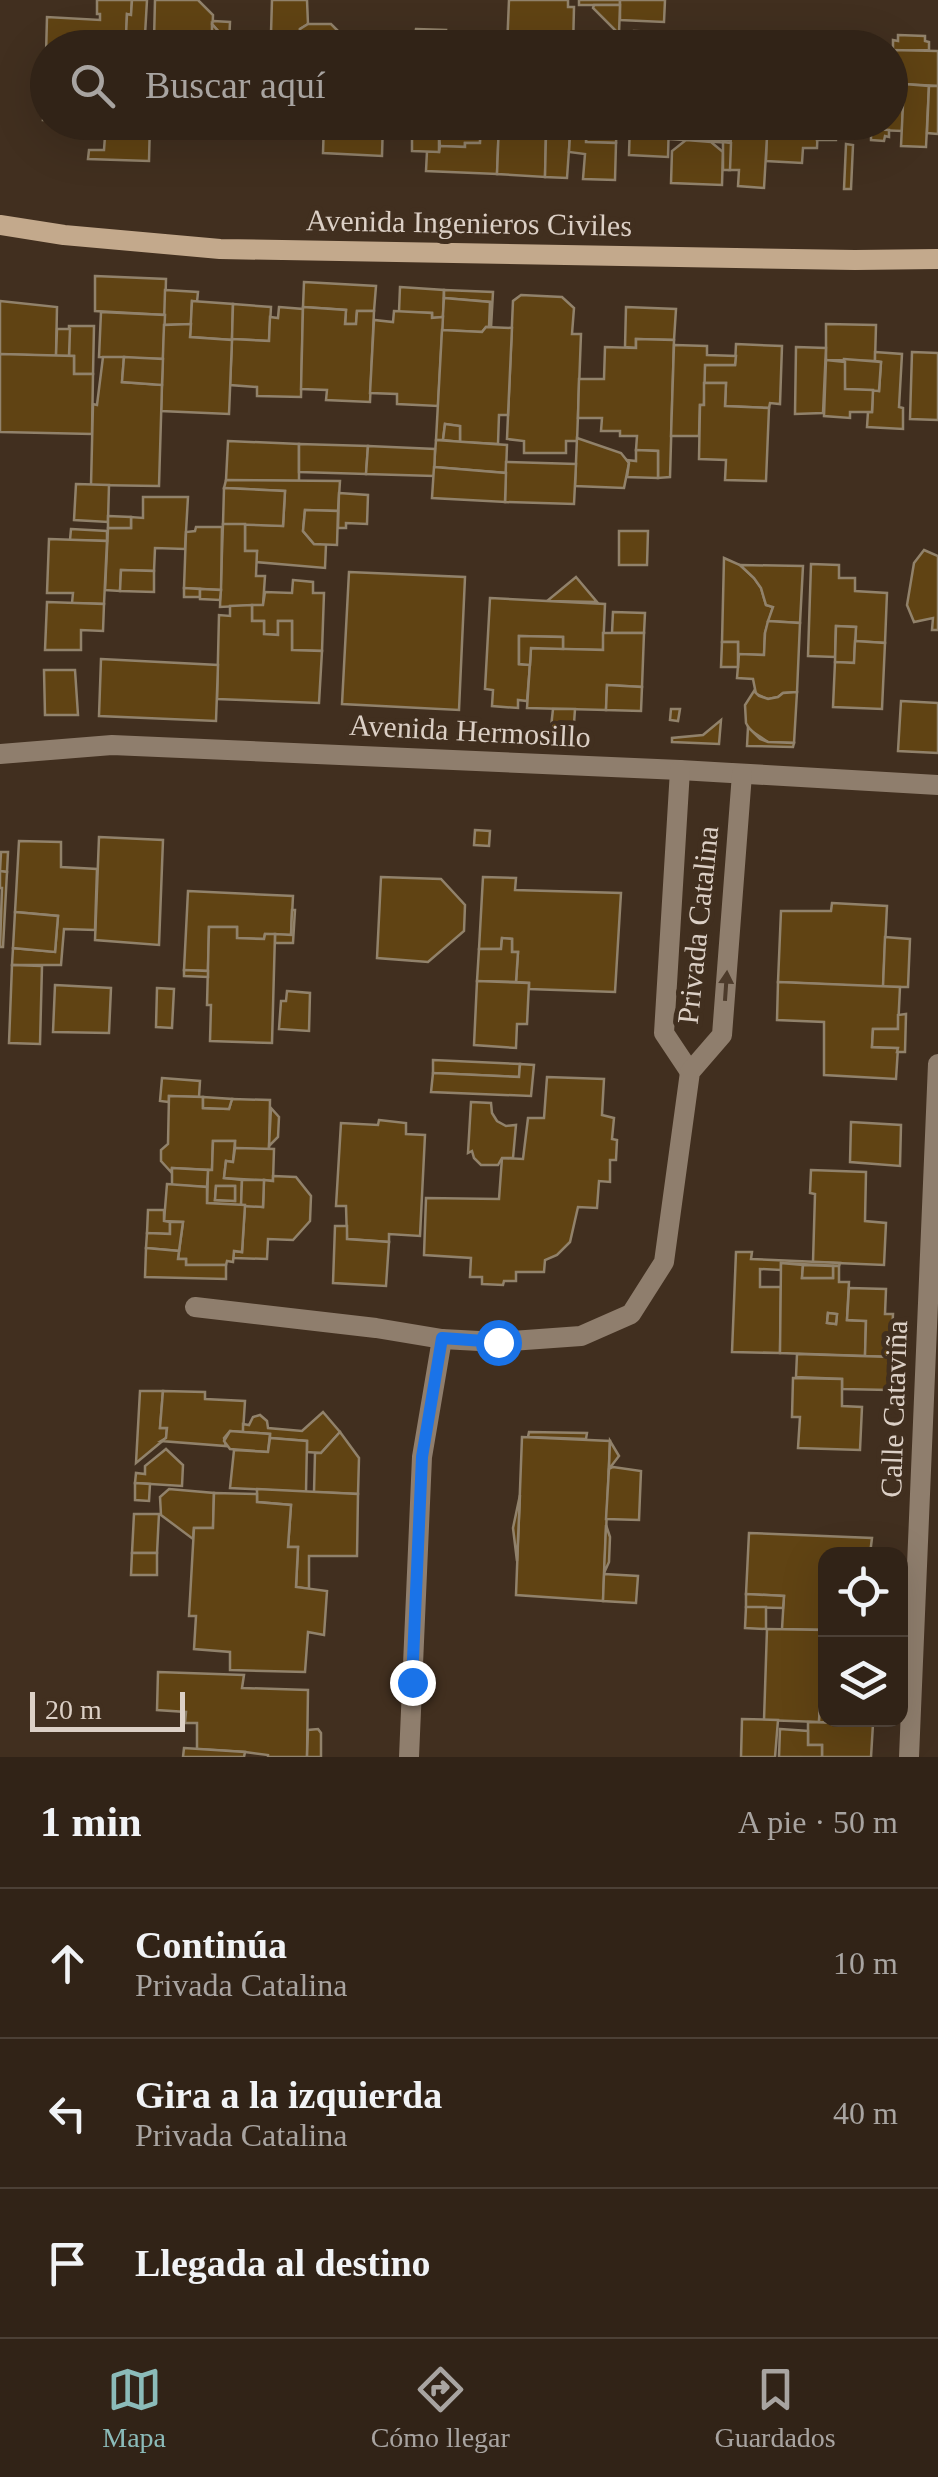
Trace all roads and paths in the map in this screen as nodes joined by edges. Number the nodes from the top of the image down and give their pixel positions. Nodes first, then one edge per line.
1 (0, 225) edge
2 (938, 259) edge
3 (0, 754) edge
4 (680, 770) junction
5 (742, 774) junction
6 (938, 785) edge
7 (938, 1064) edge
8 (690, 1072) junction
9 (195, 1307) dead end
10 (442, 1338) junction
11 (409, 1757) edge
12 (910, 1757) edge

1 - 2 street, Avenida Ingenieros Civiles
3 - 4 street, Avenida Hermosillo
4 - 5 street, Avenida Hermosillo
4 - 8 street, Privada Catalina
5 - 6 street, Avenida Hermosillo
8 -> 5 street, Privada Catalina
7 - 12 street, Calle Cataviña
8 - 10 street
9 - 10 street
10 - 11 street

